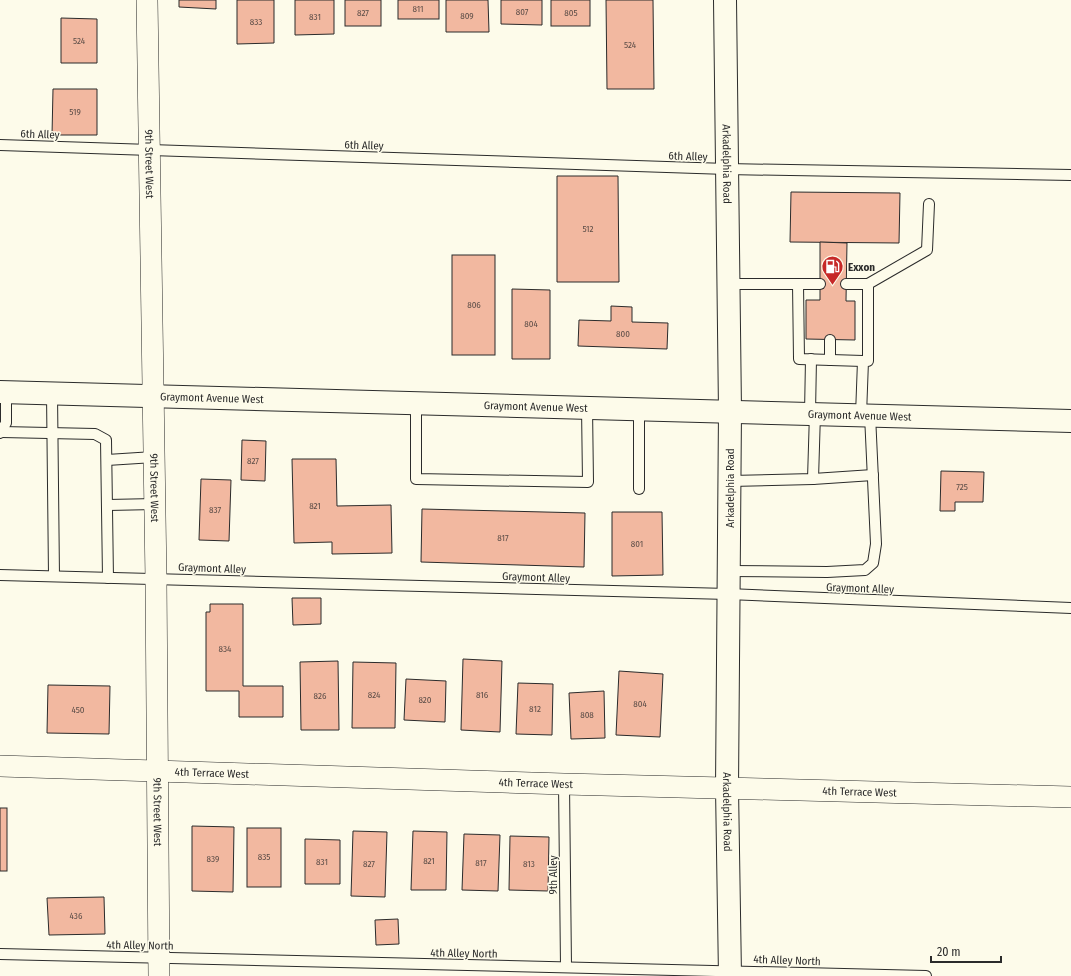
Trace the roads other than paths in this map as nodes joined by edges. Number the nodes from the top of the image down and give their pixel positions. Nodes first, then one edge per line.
1 (147, 0) edge
2 (725, 0) edge
3 (0, 145) edge
4 (149, 151) junction
5 (727, 169) junction
6 (1071, 175) edge
7 (929, 204) dead end
8 (728, 284) junction
9 (798, 284) junction
10 (820, 284) dead end
11 (846, 284) dead end
12 (868, 284) junction
13 (830, 340) dead end
14 (810, 359) junction
15 (830, 360) junction
16 (862, 361) junction
17 (3, 392) edge
18 (52, 394) junction
19 (154, 397) junction
20 (416, 403) junction
21 (587, 407) junction
22 (639, 409) junction
23 (730, 411) junction
24 (812, 413) junction
25 (865, 415) junction
26 (1071, 421) edge
27 (1, 432) edge
28 (52, 432) junction
29 (154, 457) junction
30 (107, 460) junction
31 (872, 475) junction
32 (813, 479) junction
33 (730, 481) junction
34 (639, 489) dead end
35 (155, 504) junction
36 (108, 505) junction
37 (729, 571) junction
38 (0, 575) edge
39 (54, 576) junction
40 (108, 578) junction
41 (156, 579) junction
42 (728, 594) junction
43 (1071, 608) edge
44 (0, 766) edge
45 (158, 770) junction
46 (564, 784) junction
47 (728, 788) junction
48 (1071, 797) edge
49 (0, 954) edge
50 (159, 967) edge
51 (566, 967) junction
52 (730, 973) edge
53 (926, 976) edge

1 - 4 street, 9th Street West
2 - 5 main road, Arkadelphia Road
3 - 4 lane, 6th Alley
4 - 5 lane, 6th Alley
4 - 19 street, 9th Street West
5 - 6 lane, 6th Alley
5 - 8 main road, Arkadelphia Road
7 - 12 lane
8 - 9 lane
8 - 23 main road, Arkadelphia Road
9 - 10 lane
9 - 14 lane
11 - 12 lane
12 - 16 lane
13 - 15 lane
14 - 15 lane
14 - 24 lane
15 - 16 lane
16 - 25 lane
17 - 18 main road, Graymont Avenue West
17 - 27 lane
18 - 19 main road, Graymont Avenue West
18 - 28 lane
19 - 20 main road, Graymont Avenue West
19 - 29 street, 9th Street West
20 - 21 main road, Graymont Avenue West
20 - 21 lane
21 - 22 main road, Graymont Avenue West
22 - 23 main road, Graymont Avenue West
22 - 34 lane
23 - 24 main road, Graymont Avenue West
23 - 33 main road, Arkadelphia Road
24 - 25 main road, Graymont Avenue West
24 - 32 lane
25 - 26 main road, Graymont Avenue West
25 - 31 lane
27 - 28 lane
28 - 30 lane
28 - 39 lane
29 - 30 lane
29 - 35 street, 9th Street West
30 - 36 lane
31 - 32 lane
31 - 37 lane
32 - 33 lane
33 - 37 main road, Arkadelphia Road
35 - 36 lane
35 - 41 street, 9th Street West
36 - 40 lane
37 - 42 main road, Arkadelphia Road
38 - 39 lane, Graymont Alley
39 - 40 lane, Graymont Alley
40 - 41 lane, Graymont Alley
41 - 42 lane, Graymont Alley
41 - 45 street, 9th Street West
42 - 43 lane, Graymont Alley
42 - 47 main road, Arkadelphia Road
44 - 45 street, 4th Terrace West
45 - 46 street, 4th Terrace West
45 - 50 street, 9th Street West
46 - 47 street, 4th Terrace West
46 - 51 lane, 9th Alley
47 - 48 street, 4th Terrace West
47 - 52 main road, Arkadelphia Road
49 - 50 lane, 4th Alley North
50 - 51 lane, 4th Alley North
51 - 52 lane, 4th Alley North
52 - 53 lane, 4th Alley North

